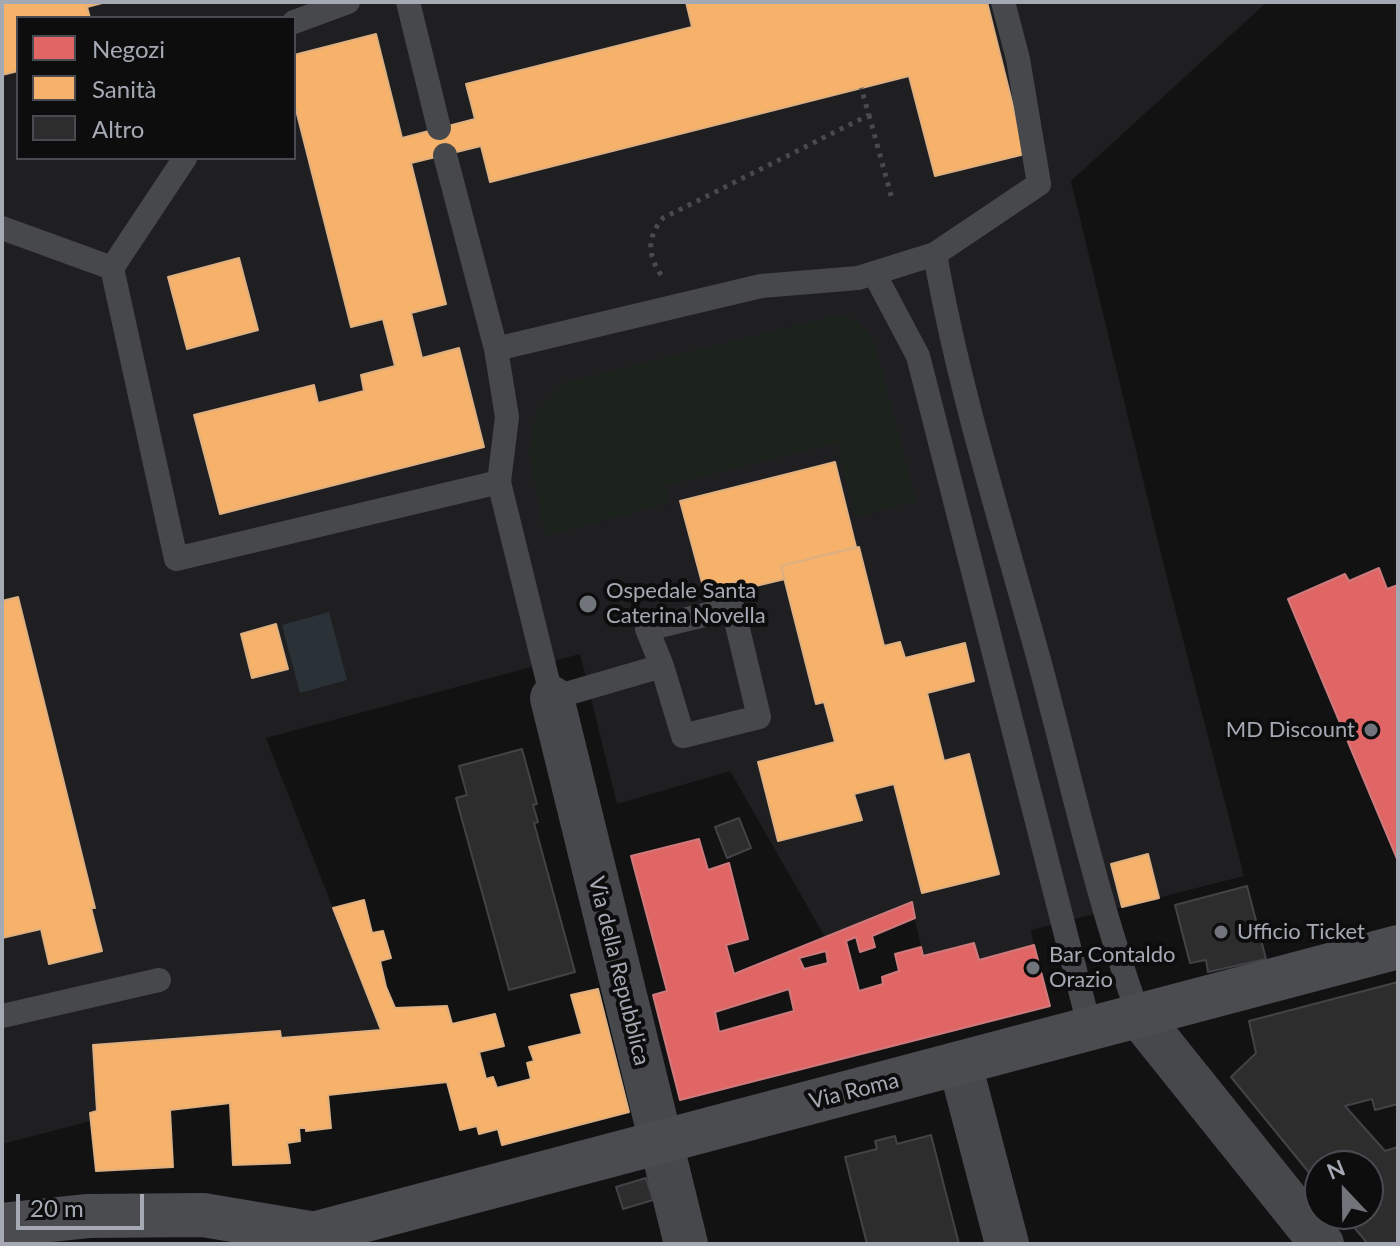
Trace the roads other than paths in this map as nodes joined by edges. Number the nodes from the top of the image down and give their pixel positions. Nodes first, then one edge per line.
1 (348, 2) edge
2 (408, 2) edge
3 (1003, 2) edge
4 (296, 21) edge
5 (439, 128) dead end
6 (445, 155) dead end
7 (184, 160) edge
8 (2, 228) edge
9 (935, 254) junction
10 (112, 268) junction
11 (874, 273) junction
12 (496, 349) junction
13 (499, 482) junction
14 (662, 666) junction
15 (552, 698) junction
16 (1398, 947) edge
17 (1118, 958) junction
18 (1075, 970) junction
19 (159, 980) dead end
20 (2, 1016) edge
21 (1139, 1016) junction
22 (1090, 1029) junction
23 (960, 1064) junction
24 (661, 1141) junction
25 (2, 1225) edge
26 (292, 1238) edge
27 (686, 1244) edge
28 (1007, 1244) edge
29 (1322, 1244) edge

1 - 4 lane
2 - 5 lane
3 - 9 lane
6 - 12 lane
7 - 10 lane
8 - 10 lane
9 - 11 lane
9 - 17 lane
10 - 13 lane
11 - 12 lane
11 - 18 lane
12 - 13 lane
13 - 15 lane
14 - 14 lane
14 - 15 lane
15 - 24 street, Via della Repubblica
16 - 21 main road, Via Roma
17 - 18 lane
17 - 21 lane
18 - 22 lane
19 - 20 lane
21 - 22 main road, Via Roma
21 - 29 street
22 - 23 main road, Via Roma
23 - 24 main road, Via Roma
23 - 28 street
24 - 26 main road, Via Roma
24 - 27 street, Via della Repubblica
25 - 26 main road

